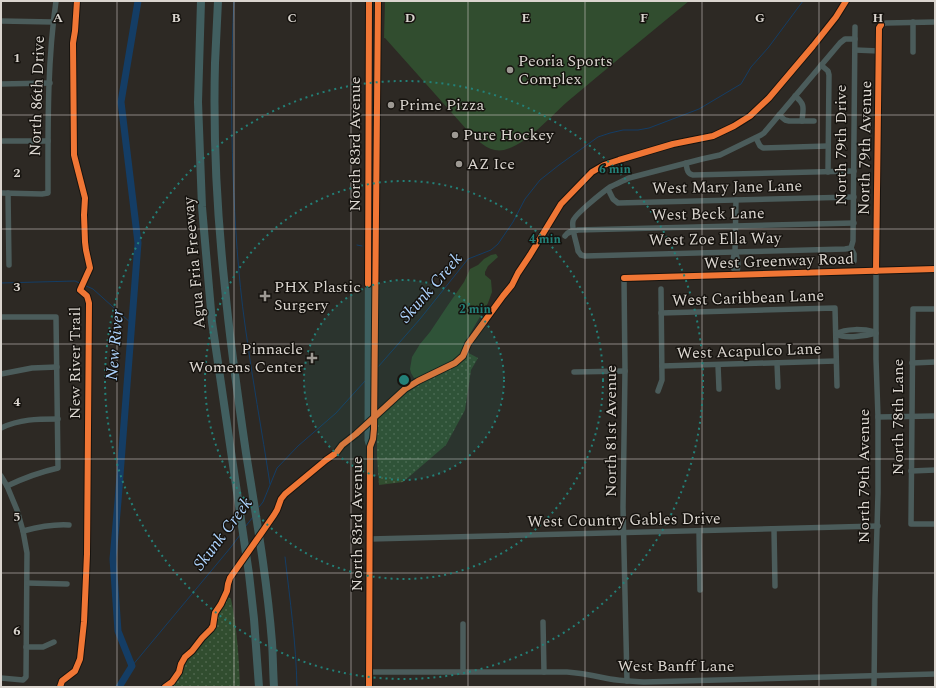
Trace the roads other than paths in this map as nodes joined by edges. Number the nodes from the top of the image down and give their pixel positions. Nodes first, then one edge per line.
1 (56, 1) edge
2 (201, 1) edge
3 (218, 1) edge
4 (369, 1) edge
5 (378, 1) edge
6 (1, 22) edge
7 (53, 22) junction
8 (913, 22) junction
9 (935, 22) edge
10 (855, 27) dead end
11 (855, 38) junction
12 (855, 50) junction
13 (879, 50) junction
14 (913, 52) dead end
15 (821, 65) junction
16 (50, 83) junction
17 (1, 84) edge
18 (795, 96) junction
19 (779, 115) junction
20 (802, 121) junction
21 (814, 121) dead end
22 (756, 138) junction
23 (1, 141) edge
24 (48, 141) junction
25 (828, 146) junction
26 (686, 164) junction
27 (854, 171) junction
28 (828, 172) junction
29 (608, 189) junction
30 (1, 193) edge
31 (8, 193) junction
32 (854, 197) junction
33 (736, 200) junction
34 (854, 223) junction
35 (736, 227) junction
36 (574, 231) junction
37 (565, 236) dead end
38 (851, 248) junction
39 (736, 252) junction
40 (854, 261) dead end
41 (9, 265) dead end
42 (935, 269) edge
43 (876, 271) junction
44 (736, 275) junction
45 (624, 278) joint
46 (660, 289) dead end
47 (935, 309) edge
48 (661, 314) junction
49 (1, 318) edge
50 (876, 333) junction
51 (836, 334) junction
52 (836, 361) junction
53 (935, 362) edge
54 (777, 363) junction
55 (912, 363) junction
56 (718, 365) junction
57 (662, 366) junction
58 (57, 367) junction
59 (624, 371) junction
60 (574, 372) dead end
61 (1, 374) edge
62 (837, 386) dead end
63 (778, 387) dead end
64 (719, 389) dead end
65 (658, 391) dead end
66 (911, 416) junction
67 (935, 416) edge
68 (878, 417) junction
69 (58, 419) junction
70 (1, 428) edge
71 (370, 447) junction
72 (935, 470) edge
73 (911, 471) junction
74 (1, 476) edge
75 (7, 486) junction
76 (935, 524) edge
77 (69, 526) dead end
78 (878, 526) junction
79 (774, 529) junction
80 (23, 531) junction
81 (699, 531) junction
82 (623, 533) junction
83 (370, 539) junction
84 (27, 583) junction
85 (67, 584) dead end
86 (775, 586) dead end
87 (700, 590) dead end
88 (543, 622) dead end
89 (463, 624) dead end
90 (54, 642) dead end
91 (26, 647) junction
92 (369, 672) junction
93 (463, 672) junction
94 (544, 672) junction
95 (935, 674) edge
96 (874, 676) junction
97 (1, 678) edge
98 (627, 681) junction
99 (258, 687) edge
100 (274, 687) edge
101 (369, 687) edge
102 (874, 687) edge

1 - 7 street, North 86th Drive
2 - 99 highway, Agua Fria Freeway
3 - 100 highway, Agua Fria Freeway
4 - 71 main road, North 83rd Avenue
5 - 71 main road, North 83rd Avenue
6 - 7 street
7 - 16 street, North 86th Drive
8 - 9 street
8 - 13 street, North 79th Avenue
8 - 14 street
10 - 11 street, North 79th Drive
11 - 12 street, North 79th Drive
11 - 15 street
12 - 13 street
12 - 27 street, North 79th Drive
13 - 43 street, North 79th Avenue
15 - 18 street
15 - 25 street
16 - 17 street
16 - 24 street, North 86th Drive
18 - 19 street
18 - 20 street
19 - 20 street
19 - 22 street
20 - 21 street
22 - 25 street
22 - 26 street
23 - 24 street
24 - 31 street, North 86th Drive
25 - 28 street
26 - 28 street
26 - 29 street
27 - 28 street
27 - 32 street, North 79th Drive
29 - 33 street, West Mary Jane Lane
29 - 36 street
30 - 31 street
31 - 41 street
32 - 33 street, West Mary Jane Lane
32 - 34 street, North 79th Drive
33 - 35 street
34 - 35 street, West Beck Lane
34 - 38 street, North 79th Drive
35 - 36 street, West Beck Lane
35 - 39 street
36 - 37 street, West Beck Lane
36 - 39 street, West Zoe Ella Way
38 - 39 street, West Zoe Ella Way
38 - 40 street, North 79th Drive
39 - 44 street
42 - 43 street, West Greenway Road
43 - 44 street, West Greenway Road
43 - 50 street, North 79th Avenue
44 - 45 street, West Greenway Road
45 - 59 street, North 81st Avenue
46 - 48 street
47 - 55 street, North 78th Lane
48 - 51 street, West Caribbean Lane
48 - 57 street
49 - 58 street
50 - 51 street
50 - 68 street, North 79th Avenue
51 - 52 street
52 - 54 street, West Acapulco Lane
52 - 62 street
53 - 55 street
54 - 56 street, West Acapulco Lane
54 - 63 street
55 - 66 street, North 78th Lane
56 - 57 street, West Acapulco Lane
56 - 64 street
57 - 65 street
58 - 61 street
58 - 69 street
59 - 60 street
59 - 82 street, North 81st Avenue
66 - 67 street
66 - 68 street
66 - 73 street, North 78th Lane
68 - 78 street, North 79th Avenue
69 - 70 street
69 - 75 street
71 - 83 main road, North 83rd Avenue
72 - 73 street
73 - 76 street, North 78th Lane
74 - 75 street
75 - 80 street
77 - 80 street
78 - 79 street, West Country Gables Drive
78 - 96 street, North 79th Avenue
79 - 81 street, West Country Gables Drive
79 - 86 street
80 - 84 street
81 - 82 street, West Country Gables Drive
81 - 87 street
82 - 83 street, West Country Gables Drive
82 - 98 street, North 81st Avenue
83 - 92 main road, North 83rd Avenue
84 - 85 street
84 - 91 street
88 - 94 street
89 - 93 street
90 - 91 street
91 - 97 street
92 - 93 street, West Banff Lane
92 - 101 main road, North 83rd Avenue
93 - 94 street, West Banff Lane
94 - 98 street, West Banff Lane
95 - 96 street, West Banff Lane
96 - 98 street, West Banff Lane
96 - 102 street, North 79th Avenue

